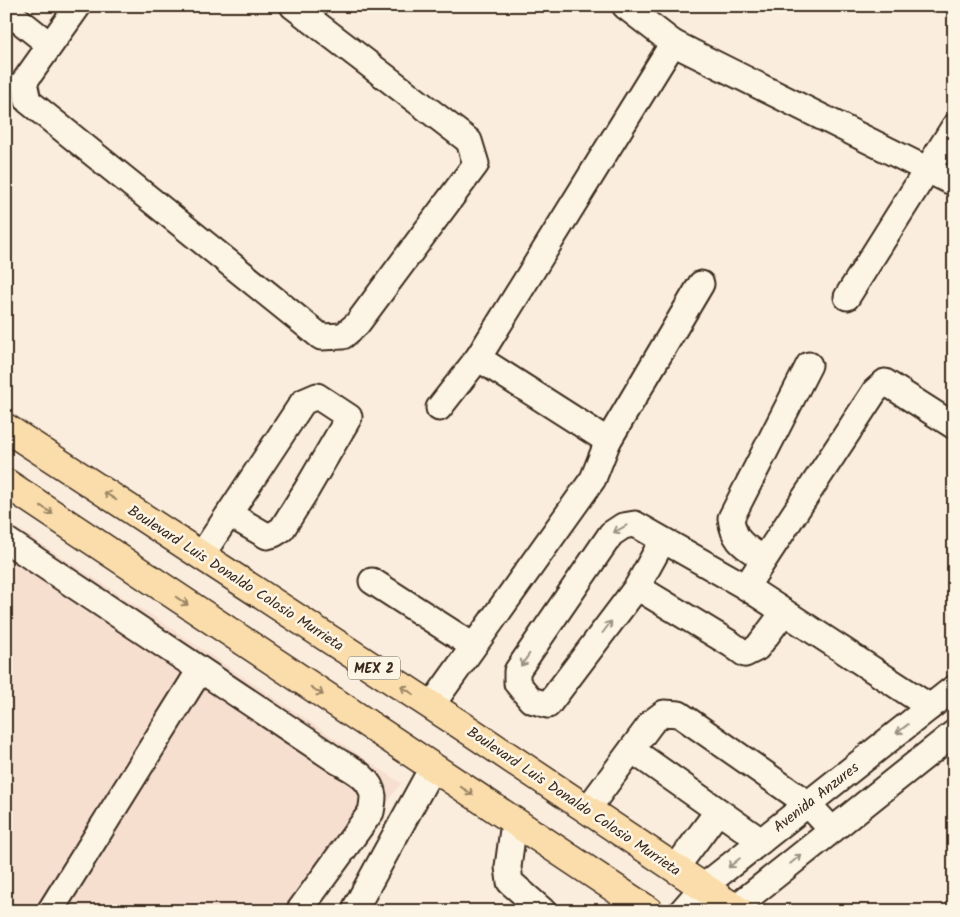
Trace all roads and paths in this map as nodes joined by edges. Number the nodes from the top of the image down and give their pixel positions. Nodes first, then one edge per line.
1 (8, 6) edge
2 (78, 6) edge
3 (293, 6) edge
4 (625, 6) edge
5 (673, 43) junction
6 (50, 45) junction
7 (954, 127) edge
8 (927, 170) junction
9 (954, 183) edge
10 (701, 284) dead end
11 (847, 297) dead end
12 (478, 358) junction
13 (809, 365) dead end
14 (439, 408) dead end
15 (954, 426) edge
16 (6, 428) edge
17 (608, 441) junction
18 (6, 483) edge
19 (229, 514) junction
20 (6, 540) edge
21 (663, 540) junction
22 (201, 556) junction
23 (764, 559) junction
24 (372, 581) dead end
25 (636, 587) junction
26 (746, 587) junction
27 (784, 612) junction
28 (473, 646) junction
29 (200, 670) junction
30 (954, 688) edge
31 (431, 706) junction
32 (930, 707) junction
33 (954, 733) edge
34 (632, 750) junction
35 (432, 768) junction
36 (808, 804) junction
37 (588, 810) junction
38 (718, 811) junction
39 (514, 822) junction
40 (832, 830) junction
41 (761, 841) junction
42 (675, 869) junction
43 (703, 887) junction
44 (735, 910) edge
45 (50, 911) edge
46 (299, 911) edge
47 (356, 911) edge
48 (543, 911) edge
49 (649, 911) edge
50 (682, 911) edge

1 - 6 street
2 - 6 street
3 - 6 street
4 - 5 street
5 - 8 street
5 - 12 street
7 - 8 street
8 - 9 street
8 - 11 street
10 - 17 street
12 - 14 street
12 - 17 street
13 - 23 street
15 - 23 street
22 -> 16 highway, Boulevard Luis Donaldo Colosio Murrieta / MEX 2
17 - 28 street
18 -> 35 highway
19 - 19 street
19 - 22 street
20 - 29 street
21 - 25 street
21 -> 25 street
21 - 26 street
31 -> 22 highway, Boulevard Luis Donaldo Colosio Murrieta / MEX 2
23 - 26 street
24 - 28 street
25 - 27 street
26 - 27 street
27 - 32 street
28 - 31 street
29 - 45 street
29 - 46 street
30 - 32 street, Avenida Anzures
31 - 37 highway, Boulevard Luis Donaldo Colosio Murrieta / MEX 2
32 -> 36 street, Avenida Anzures
33 - 40 street
34 - 36 street
34 - 37 street
34 - 38 street
35 -> 39 highway
35 - 47 street
36 - 40 street
36 - 41 street, Avenida Anzures
37 - 42 highway, Boulevard Luis Donaldo Colosio Murrieta / MEX 2
38 - 41 street
38 - 42 street
39 - 48 street
39 - 49 highway
44 -> 40 street
41 -> 43 street, Avenida Anzures
42 - 43 highway, Boulevard Luis Donaldo Colosio Murrieta / MEX 2
43 - 44 highway, Boulevard Luis Donaldo Colosio Murrieta / MEX 2
43 - 50 street, Avenida Anzures

